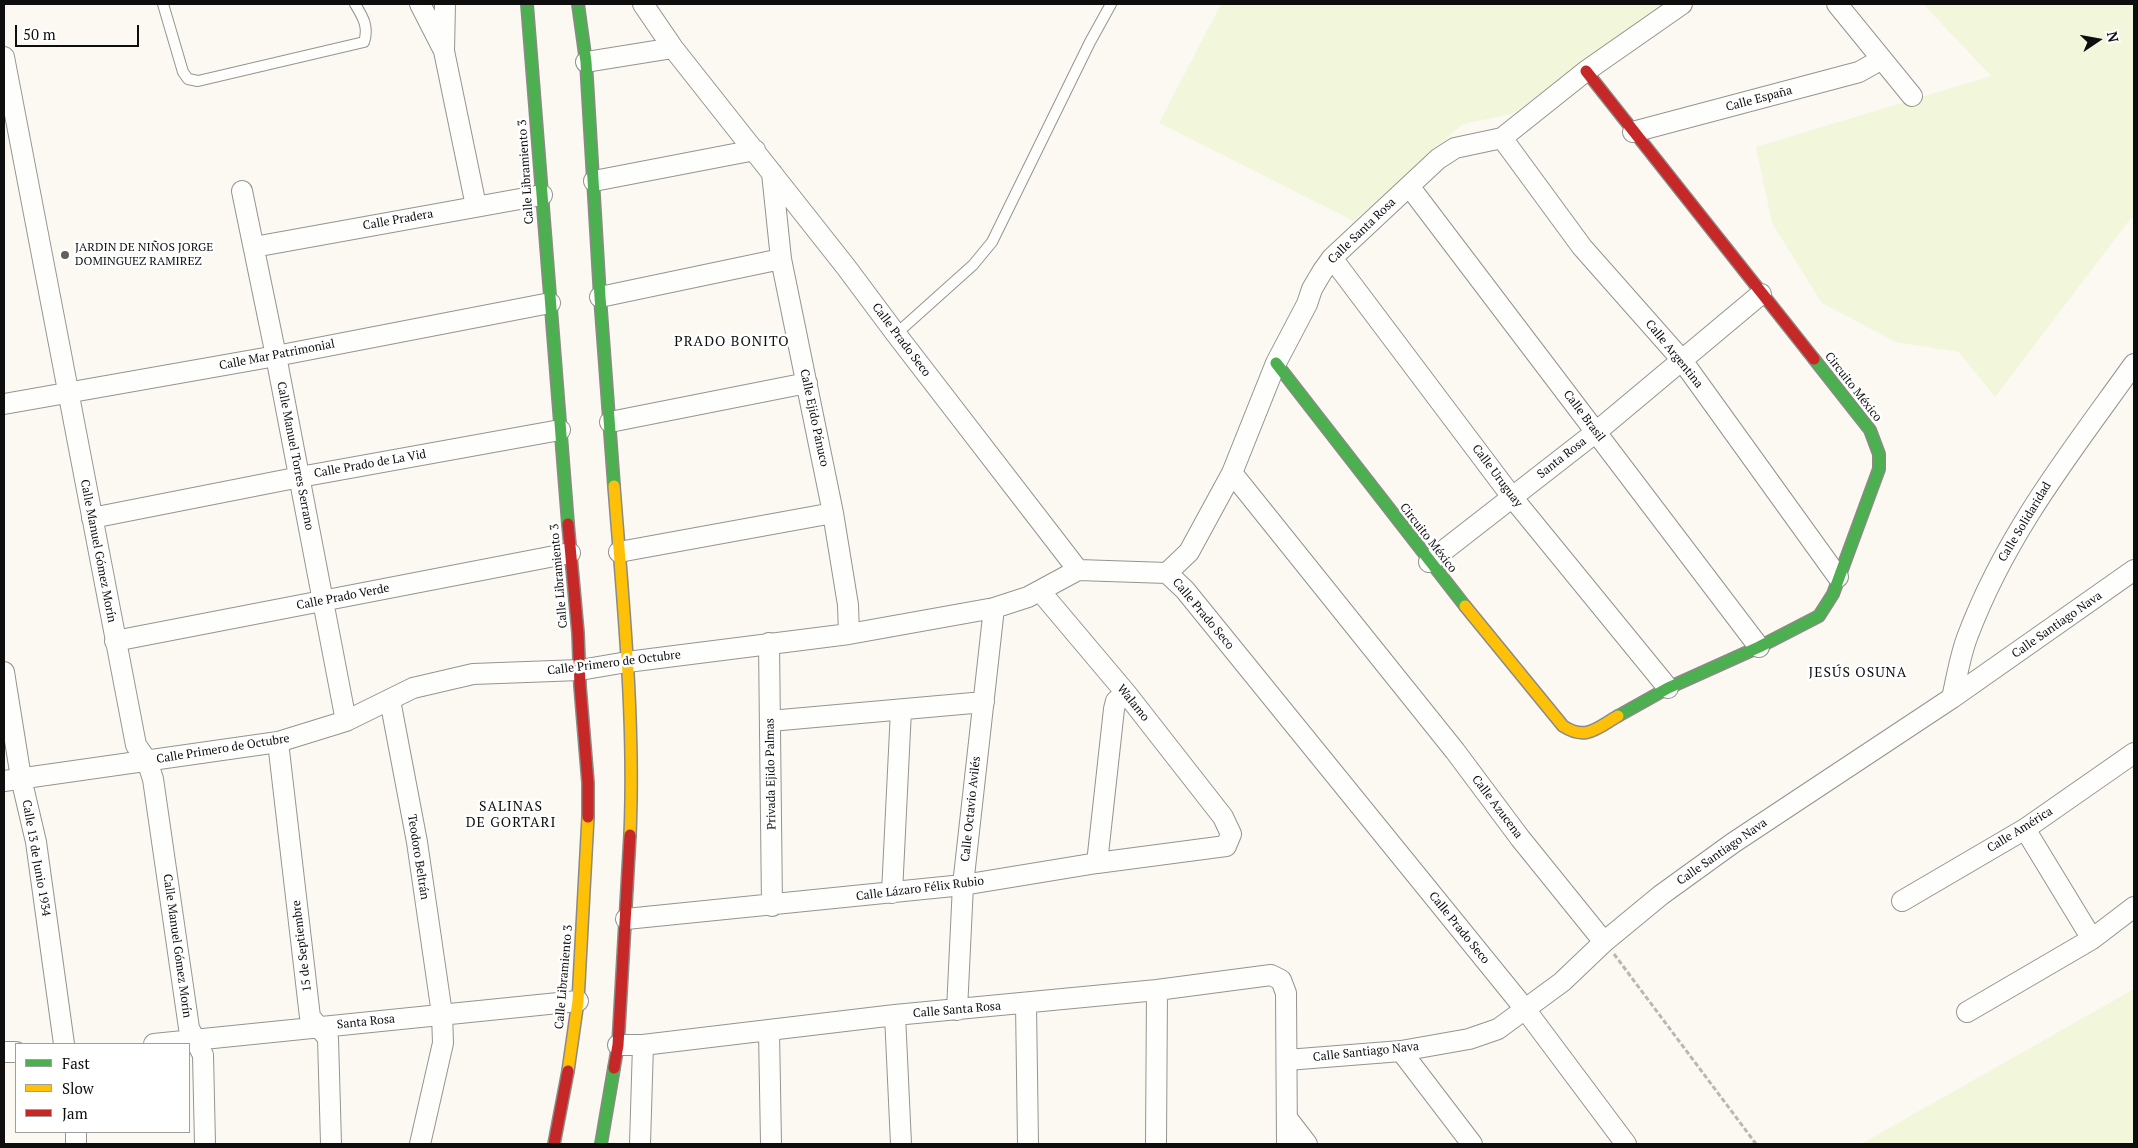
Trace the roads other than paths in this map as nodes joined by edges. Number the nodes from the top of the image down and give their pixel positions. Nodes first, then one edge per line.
1 (163, 4) edge
2 (355, 4) edge
3 (420, 4) edge
4 (445, 4) edge
5 (578, 4) edge
6 (642, 4) edge
7 (1111, 4) edge
8 (1682, 4) edge
9 (1837, 4) edge
10 (527, 8) edge
11 (673, 48) junction
12 (444, 51) junction
13 (4, 57) edge
14 (1882, 59) junction
15 (586, 62) junction
16 (1586, 70) junction
17 (1912, 96) dead end
18 (1633, 132) junction
19 (1502, 138) junction
20 (755, 150) junction
21 (772, 172) junction
22 (594, 181) junction
23 (1409, 186) junction
24 (242, 191) dead end
25 (542, 195) junction
26 (476, 206) junction
27 (254, 247) junction
28 (1332, 258) junction
29 (781, 259) junction
30 (1761, 294) junction
31 (600, 297) junction
32 (550, 303) junction
33 (896, 334) junction
34 (276, 356) junction
35 (1681, 359) junction
36 (1276, 363) junction
37 (2134, 364) edge
38 (806, 382) junction
39 (67, 393) junction
40 (4, 404) edge
41 (610, 422) junction
42 (560, 430) junction
43 (1596, 432) junction
44 (1232, 473) junction
45 (300, 477) junction
46 (1512, 497) junction
47 (833, 513) junction
48 (92, 518) junction
49 (619, 552) junction
50 (570, 553) junction
51 (1429, 562) junction
52 (1078, 570) junction
53 (2134, 570) edge
54 (1168, 573) junction
55 (1838, 577) junction
56 (1040, 591) junction
57 (323, 601) junction
58 (994, 608) junction
59 (849, 634) junction
60 (115, 640) junction
61 (769, 643) junction
62 (1759, 648) junction
63 (627, 662) junction
64 (580, 670) junction
65 (4, 672) edge
66 (1668, 688) junction
67 (1126, 693) junction
68 (1952, 698) junction
69 (390, 700) junction
70 (984, 702) junction
71 (901, 710) junction
72 (770, 721) junction
73 (346, 722) junction
74 (278, 742) junction
75 (2134, 753) edge
76 (147, 760) junction
77 (12, 779) edge
78 (2025, 829) junction
79 (1212, 848) joint
80 (1097, 863) junction
81 (963, 885) junction
82 (892, 893) junction
83 (1902, 901) dead end
84 (772, 906) junction
85 (2134, 907) edge
86 (626, 919) junction
87 (2092, 938) junction
88 (1604, 942) junction
89 (1157, 990) junction
90 (578, 1001) junction
91 (1026, 1004) junction
92 (1525, 1009) junction
93 (957, 1010) junction
94 (1967, 1012) dead end
95 (442, 1014) junction
96 (895, 1015) junction
97 (319, 1026) junction
98 (769, 1031) junction
99 (196, 1040) junction
100 (64, 1043) edge
101 (164, 1043) edge
102 (618, 1045) junction
103 (642, 1045) junction
104 (1401, 1051) junction
105 (1287, 1060) junction
106 (1287, 1118) junction
107 (204, 1144) edge
108 (331, 1144) edge
109 (420, 1144) edge
110 (554, 1144) edge
111 (601, 1144) edge
112 (640, 1144) edge
113 (771, 1144) edge
114 (900, 1144) edge
115 (1028, 1144) edge
116 (1156, 1144) edge
117 (1287, 1144) edge
118 (1307, 1144) edge
119 (1472, 1144) edge
120 (1626, 1144) edge

1 - 2 lane
3 - 12 street
4 - 12 street
5 - 15 street
6 - 11 street, Calle Prado Seco
7 - 33 lane
8 - 16 street, Calle Santa Rosa
9 - 14 street
10 - 25 street, Calle Libramiento 3
11 - 15 street
11 - 20 street, Calle Prado Seco
12 - 26 street
13 - 39 street, Calle Manuel Gómez Morín
14 - 17 street
14 - 18 street, Calle España
15 - 22 street
16 - 18 street, Circuito México
16 - 19 street, Calle Santa Rosa
18 - 30 street, Circuito México
19 - 23 street, Calle Santa Rosa
19 - 35 street, Calle Argentina
20 - 21 street, Calle Prado Seco
20 - 22 street
21 - 29 street, Calle Ejido Pánuco
21 - 33 street, Calle Prado Seco
22 - 31 street
23 - 28 street, Calle Santa Rosa
23 - 43 street, Calle Brasil
24 - 27 street, Calle Manuel Torres Serrano
25 - 26 street, Calle Pradera
25 - 32 street, Calle Libramiento 3
26 - 27 street, Calle Pradera
27 - 34 street, Calle Manuel Torres Serrano
28 - 36 street, Calle Santa Rosa
28 - 46 street, Calle Uruguay
29 - 31 street
29 - 38 street, Calle Ejido Pánuco
30 - 35 street, Santa Rosa
30 - 55 street, Circuito México
31 - 41 street
32 - 34 street, Calle Mar Patrimonial
32 - 42 street, Calle Libramiento 3
33 - 52 street, Calle Prado Seco
34 - 39 street, Calle Mar Patrimonial
34 - 45 street, Calle Manuel Torres Serrano
35 - 43 street, Santa Rosa
35 - 55 street, Calle Argentina
36 - 44 street, Calle Santa Rosa
36 - 51 street, Circuito México
37 - 68 street, Calle Solidaridad
38 - 41 street
38 - 47 street, Calle Ejido Pánuco
39 - 40 street, Calle Mar Patrimonial
39 - 48 street, Calle Manuel Gómez Morín
41 - 49 street
42 - 45 street, Calle Prado de La Vid
42 - 50 street, Calle Libramiento 3
43 - 46 street, Santa Rosa
43 - 62 street, Calle Brasil
44 - 54 street, Calle Santa Rosa
44 - 88 street, Calle Azucena
45 - 48 street, Calle Prado de La Vid
45 - 57 street, Calle Manuel Torres Serrano
46 - 51 street, Santa Rosa
46 - 66 street, Calle Uruguay
47 - 49 street
47 - 59 street, Calle Ejido Pánuco
48 - 60 street, Calle Manuel Gómez Morín
49 - 63 street
50 - 57 street, Calle Prado Verde
50 - 64 street, Calle Libramiento 3
51 - 66 street, Circuito México
52 - 54 street, Calle Prado Seco
52 - 56 street, Calle Primero de Octubre
53 - 68 street, Calle Santiago Nava
54 - 92 street, Calle Prado Seco
55 - 62 street, Circuito México
56 - 58 street, Calle Primero de Octubre
56 - 67 street, Walamo
57 - 60 street, Calle Prado Verde
57 - 73 street, Calle Manuel Torres Serrano
58 - 59 street, Calle Primero de Octubre
58 - 70 street, Calle Octavio Avilés
59 - 61 street, Calle Primero de Octubre
60 - 76 street, Calle Manuel Gómez Morín
61 - 63 street, Calle Primero de Octubre
61 - 72 street, Privada Ejido Palmas
62 - 66 street, Circuito México
63 - 64 street, Calle Primero de Octubre
63 - 86 street
64 - 69 street, Calle Primero de Octubre
64 - 90 street, Calle Libramiento 3
65 - 77 street, Calle 13 de Junio 1934
67 - 79 street, Walamo
67 - 80 street
68 - 88 street, Calle Santiago Nava
69 - 73 street, Calle Primero de Octubre
69 - 95 street, Teodoro Beltrán
70 - 71 street
70 - 81 street, Calle Octavio Avilés
71 - 72 street
71 - 82 street
72 - 84 street, Privada Ejido Palmas
73 - 74 street, Calle Primero de Octubre
74 - 76 street, Calle Primero de Octubre
74 - 97 street, 15 de Septiembre
75 - 78 street, Calle América
76 - 77 street, Calle Primero de Octubre
76 - 99 street, Calle Manuel Gómez Morín
77 - 100 street, Calle 13 de Junio 1934
78 - 83 street, Calle América
78 - 87 street
79 - 80 street, Calle Lázaro Félix Rubio
80 - 81 street, Calle Lázaro Félix Rubio
81 - 82 street, Calle Lázaro Félix Rubio
81 - 93 street, Calle Octavio Avilés
82 - 84 street, Calle Lázaro Félix Rubio
84 - 86 street, Calle Lázaro Félix Rubio
85 - 87 street
86 - 102 street
87 - 94 street
88 - 92 street, Calle Santiago Nava
89 - 91 street, Calle Santa Rosa
89 - 105 street, Calle Santa Rosa
89 - 116 street
90 - 95 street, Santa Rosa
90 - 110 street, Calle Libramiento 3
91 - 93 street, Calle Santa Rosa
91 - 115 street
92 - 104 street, Calle Santiago Nava
92 - 120 street, Calle Prado Seco
93 - 96 street, Calle Santa Rosa
95 - 97 street, Santa Rosa
95 - 109 street, Teodoro Beltrán
96 - 98 street, Calle Santa Rosa
96 - 114 street
97 - 99 street, Santa Rosa
97 - 108 street, 15 de Septiembre
98 - 103 street, Calle Santa Rosa
98 - 113 street
99 - 101 street, Santa Rosa
99 - 107 street, Calle Manuel Gómez Morín
102 - 103 street, Calle Santa Rosa
102 - 111 street
103 - 112 street
104 - 105 street, Calle Santiago Nava
104 - 119 street
105 - 106 street
106 - 117 street
106 - 118 street

